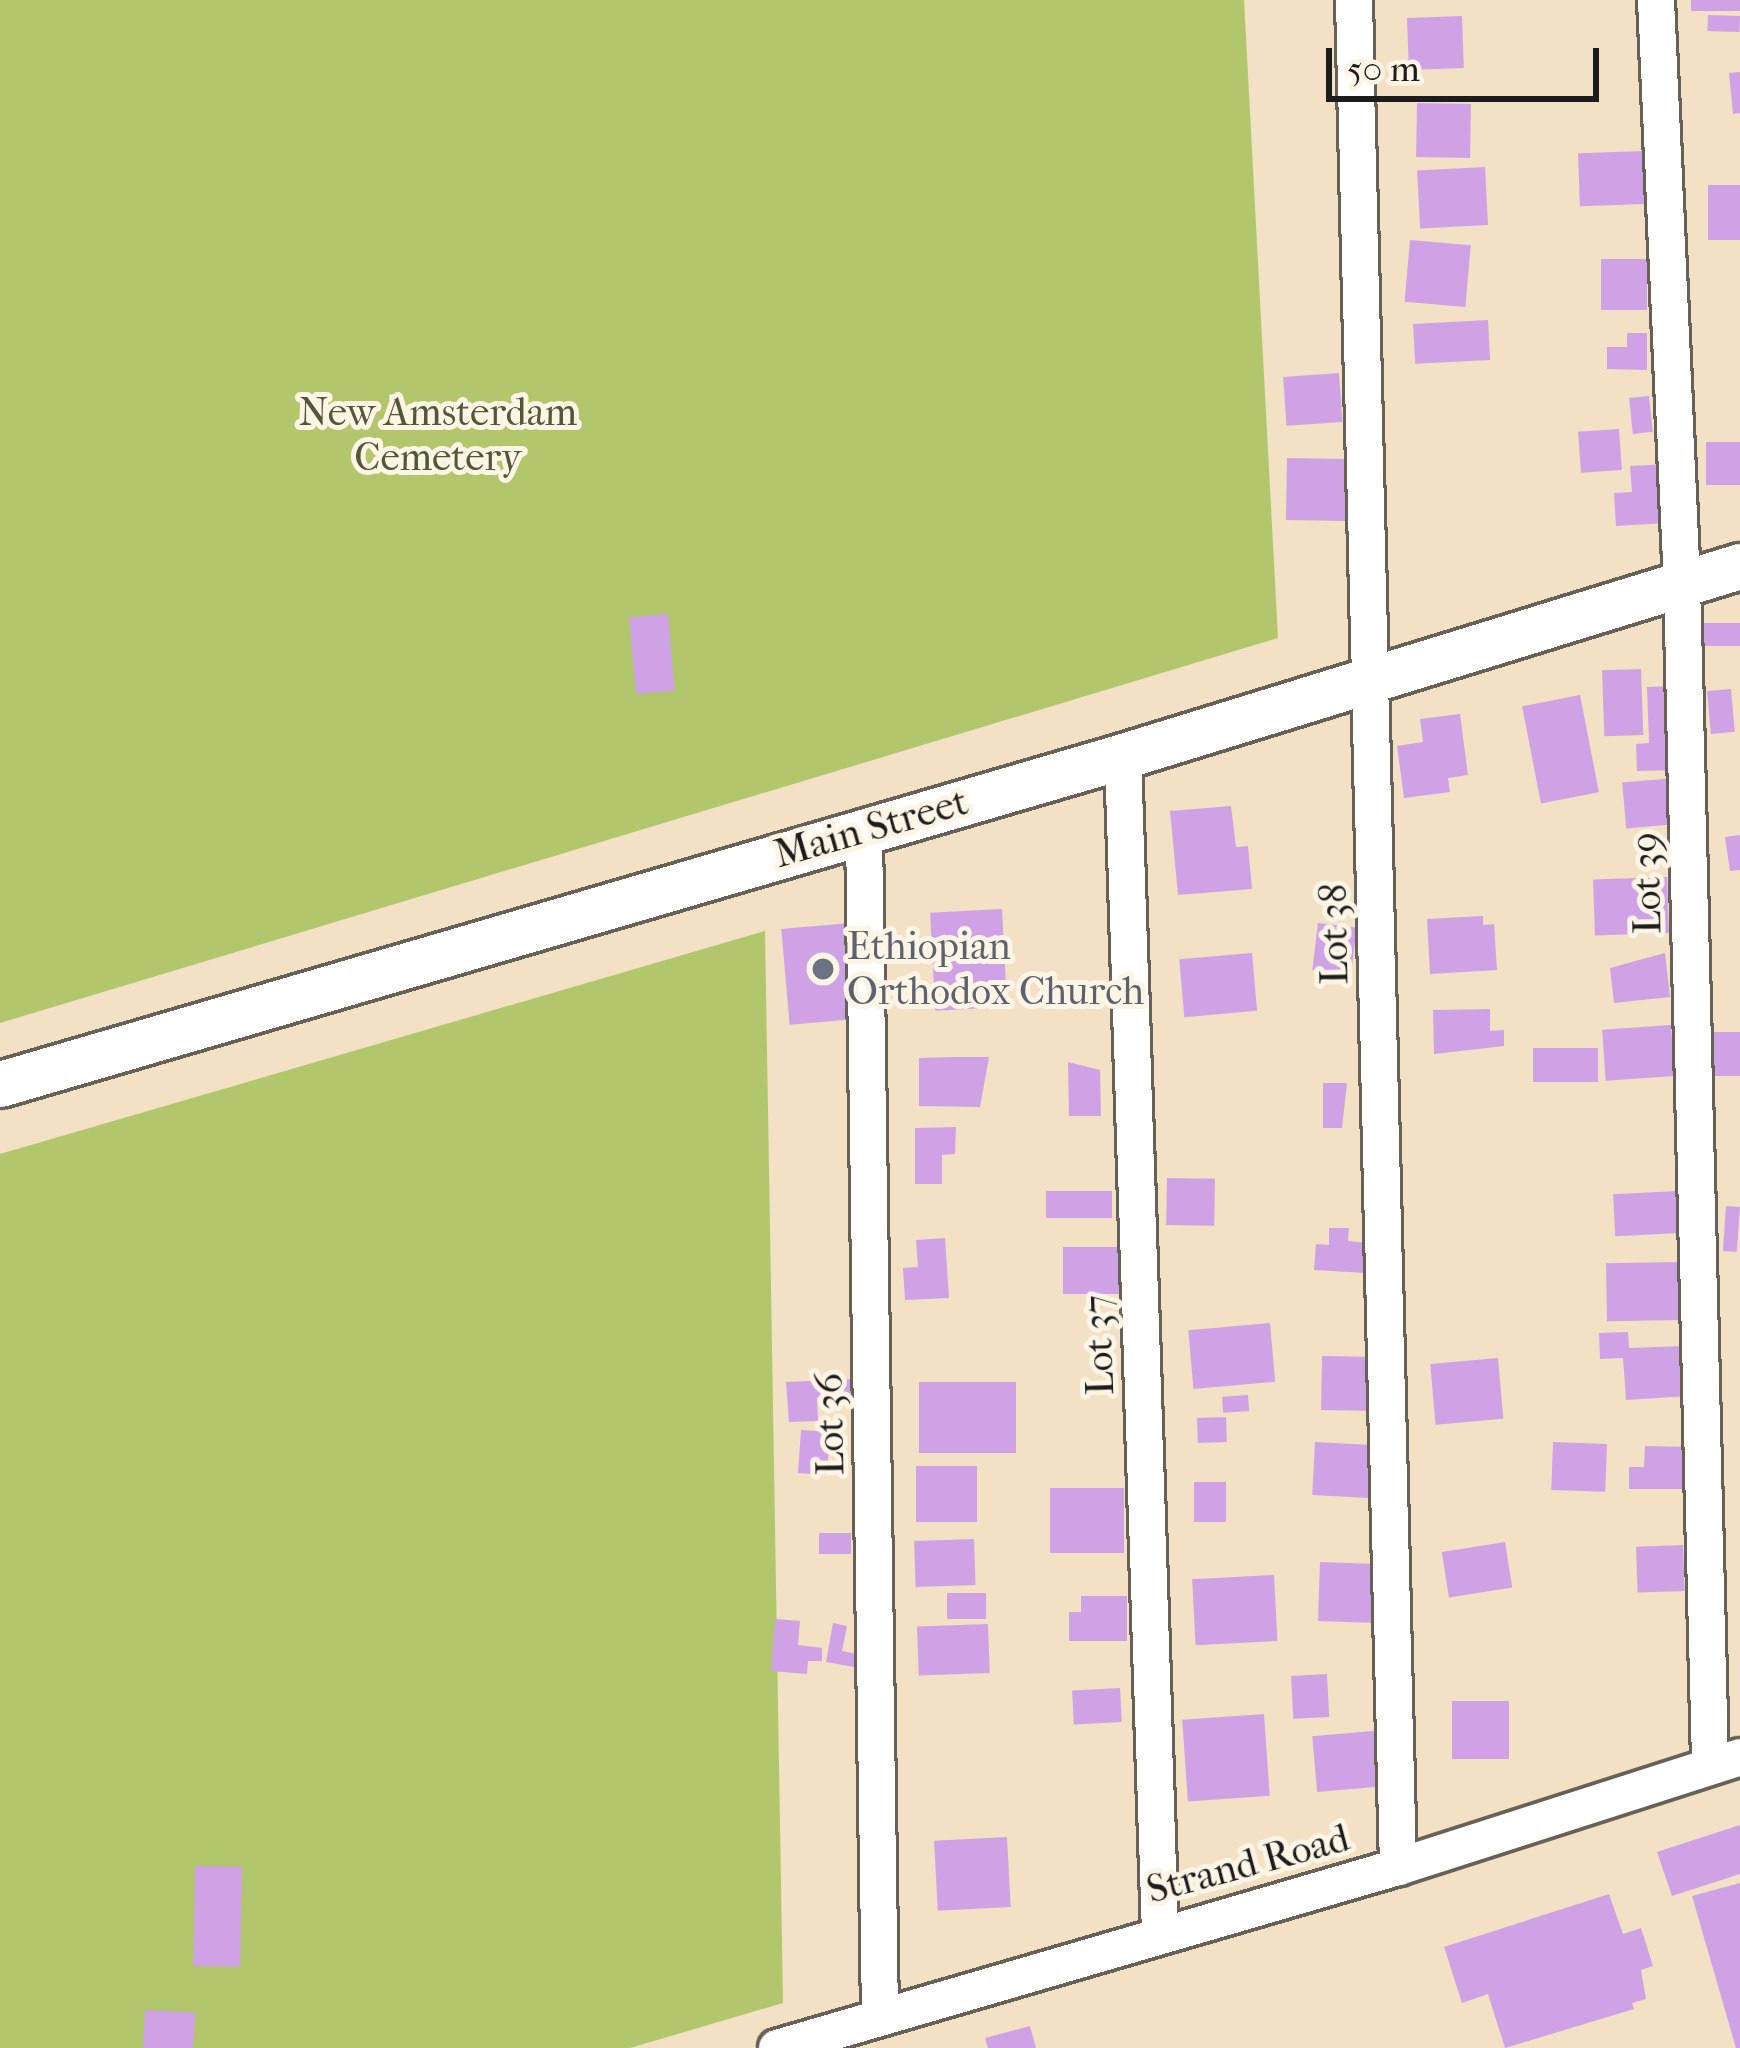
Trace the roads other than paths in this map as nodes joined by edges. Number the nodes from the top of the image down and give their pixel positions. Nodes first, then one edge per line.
1 (1354, 0) edge
2 (1656, 0) edge
3 (1740, 566) edge
4 (1682, 583) junction
5 (1371, 682) junction
6 (1123, 756) junction
7 (864, 829) junction
8 (0, 1084) edge
9 (1725, 1761) edge
10 (1398, 1867) junction
11 (1160, 1931) junction
12 (880, 2017) junction
13 (777, 2048) edge

1 - 5 street, Lot 38
2 - 4 street, Lot 39
3 - 4 street, Main Street
4 - 5 street, Main Street
4 - 9 street, Lot 39
5 - 6 street, Main Street
5 - 10 street, Lot 38
6 - 7 street, Main Street
6 - 11 street, Lot 37
7 - 8 street, Main Street
7 - 12 street, Lot 36
9 - 10 street, Strand Road
10 - 11 street, Strand Road
11 - 12 street, Strand Road
12 - 13 street, Strand Road

